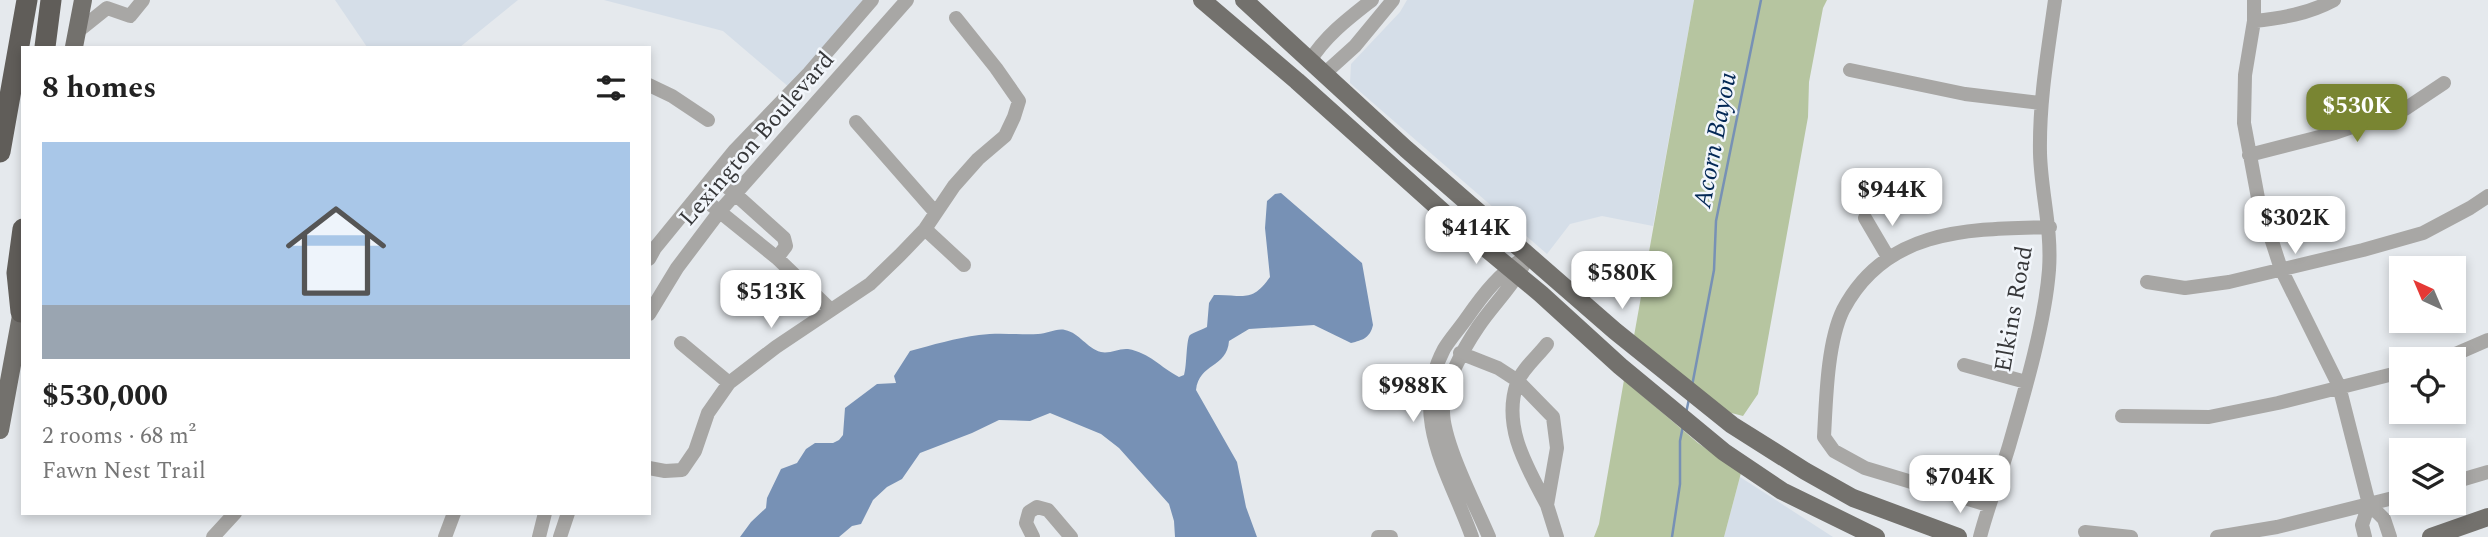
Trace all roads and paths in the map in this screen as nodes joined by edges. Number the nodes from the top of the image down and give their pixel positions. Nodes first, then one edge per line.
1 (27, 0) edge
2 (51, 0) edge
3 (83, 0) edge
4 (143, 0) edge
5 (872, 0) edge
6 (907, 0) edge
7 (1202, 0) edge
8 (1244, 0) edge
9 (1372, 0) edge
10 (1393, 0) edge
11 (2055, 0) edge
12 (2254, 0) edge
13 (2334, 0) edge
14 (956, 18) dead end
15 (2253, 21) junction
16 (75, 39) edge
17 (45, 46) edge
18 (1310, 61) junction
19 (1850, 70) dead end
20 (1324, 74) junction
21 (2444, 83) dead end
22 (1302, 85) junction
23 (651, 86) edge
24 (2040, 103) junction
25 (708, 120) dead end
26 (856, 122) dead end
27 (0, 152) edge
28 (2249, 155) junction
29 (715, 176) junction
30 (736, 194) junction
31 (699, 195) junction
32 (2488, 195) edge
33 (720, 211) junction
34 (935, 212) junction
35 (1865, 218) dead end
36 (2050, 227) junction
37 (925, 229) junction
38 (21, 244) edge
39 (651, 255) edge
40 (1529, 255) junction
41 (1888, 257) junction
42 (777, 258) junction
43 (964, 265) dead end
44 (2281, 269) junction
45 (1513, 272) junction
46 (2147, 282) dead end
47 (21, 301) edge
48 (831, 309) junction
49 (651, 311) edge
50 (21, 314) edge
51 (2488, 340) edge
52 (681, 343) dead end
53 (1547, 344) dead end
54 (2466, 350) edge
55 (1460, 353) junction
56 (1964, 365) dead end
57 (2389, 375) edge
58 (1518, 381) junction
59 (2026, 382) junction
60 (729, 383) junction
61 (2339, 386) junction
62 (2122, 416) dead end
63 (0, 430) edge
64 (651, 468) edge
65 (2488, 472) edge
66 (2466, 478) edge
67 (1469, 491) junction
68 (1454, 496) junction
69 (2389, 498) edge
70 (2369, 503) junction
71 (1547, 505) junction
72 (1988, 505) junction
73 (234, 515) edge
74 (453, 515) edge
75 (544, 515) edge
76 (567, 515) edge
77 (2488, 517) edge
78 (2085, 532) dead end
79 (213, 537) edge
80 (445, 537) edge
81 (539, 537) edge
82 (560, 537) edge
83 (1033, 537) edge
84 (1071, 537) edge
85 (1378, 537) edge
86 (1391, 537) edge
87 (1472, 537) edge
88 (1489, 537) edge
89 (1557, 537) edge
90 (1876, 537) edge
91 (1958, 537) edge
92 (1980, 537) edge
93 (2131, 537) edge
94 (2217, 537) edge
95 (2365, 537) edge
96 (2390, 537) edge
97 (2431, 537) edge

1 - 27 highway
2 - 17 highway
3 - 16 main road
4 - 16 street
5 - 29 street, Lexington Boulevard
6 - 30 street, Lexington Boulevard
7 - 22 main road
8 - 18 main road
9 - 18 street
10 - 20 street
11 - 24 street, Elkins Road
12 - 15 street
13 - 15 street
14 - 34 street
15 - 28 street
18 - 20 main road
18 - 22 main road
19 - 24 street
20 - 22 main road
20 - 40 main road
21 - 28 street
22 - 45 main road
23 - 25 street
24 - 36 street, Elkins Road
26 - 34 street
28 - 44 street
29 - 30 street
29 - 31 street, Lexington Boulevard
30 - 33 street, Lexington Boulevard
30 - 42 street
31 - 33 street
31 - 39 street, Lexington Boulevard
32 - 44 street
33 - 42 street
33 - 49 street, Lexington Boulevard
34 - 37 street
35 - 41 street
36 - 41 street
36 - 59 street, Elkins Road
37 - 43 street
37 - 48 street
38 - 47 highway
40 - 45 street
40 - 91 main road
41 - 72 street
42 - 48 street
44 - 46 street
44 - 61 street
45 - 55 street
45 - 68 street
45 - 90 main road
48 - 60 street
50 - 63 main road
51 - 54 street
52 - 60 street
53 - 58 street
55 - 58 street
55 - 67 street
56 - 59 street
57 - 61 street
58 - 71 street
58 - 71 street
59 - 72 street, Elkins Road
60 - 64 street
61 - 62 street
61 - 70 street
65 - 66 street
67 - 68 street
67 - 88 street
68 - 87 street
69 - 70 street
70 - 94 street
70 - 95 street
70 - 96 street
71 - 89 street
72 - 92 street, Elkins Road
73 - 79 street
74 - 80 street
75 - 81 street
76 - 82 street
77 - 97 main road
78 - 93 street
83 - 84 street
85 - 86 street

